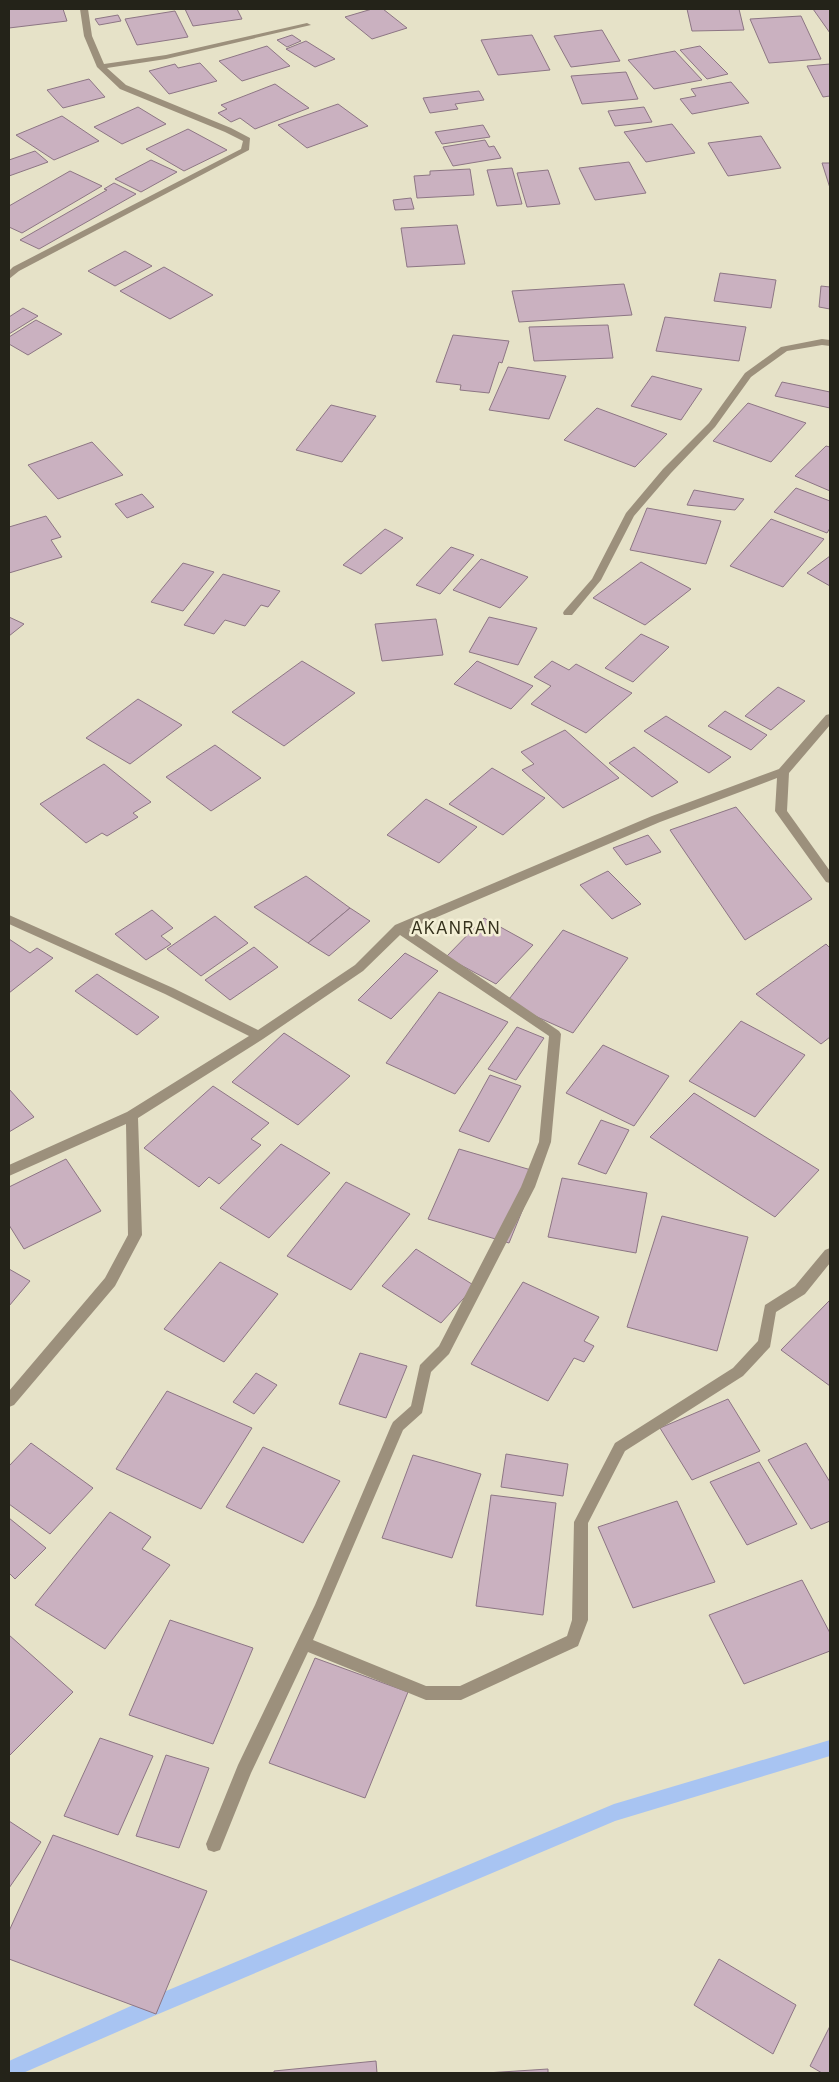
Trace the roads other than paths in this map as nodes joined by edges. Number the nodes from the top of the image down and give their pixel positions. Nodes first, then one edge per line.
1 (84, 9) edge
2 (307, 25) dead end
3 (101, 68) junction
4 (13, 267) edge
5 (9, 276) edge
6 (830, 342) edge
7 (568, 613) dead end
8 (830, 718) edge
9 (783, 772) junction
10 (830, 880) edge
11 (9, 919) edge
12 (398, 928) junction
13 (259, 1036) junction
14 (132, 1116) junction
15 (9, 1171) edge
16 (830, 1254) edge
17 (9, 1401) edge
18 (305, 1644) junction
19 (214, 1844) dead end

1 - 3 street
2 - 3 street
3 - 4 street
4 - 5 street
6 - 7 street
8 - 9 street
9 - 10 street
9 - 12 street
11 - 13 street
12 - 13 street
12 - 18 street
13 - 14 street
14 - 15 street
14 - 17 street
16 - 18 street
18 - 19 street

